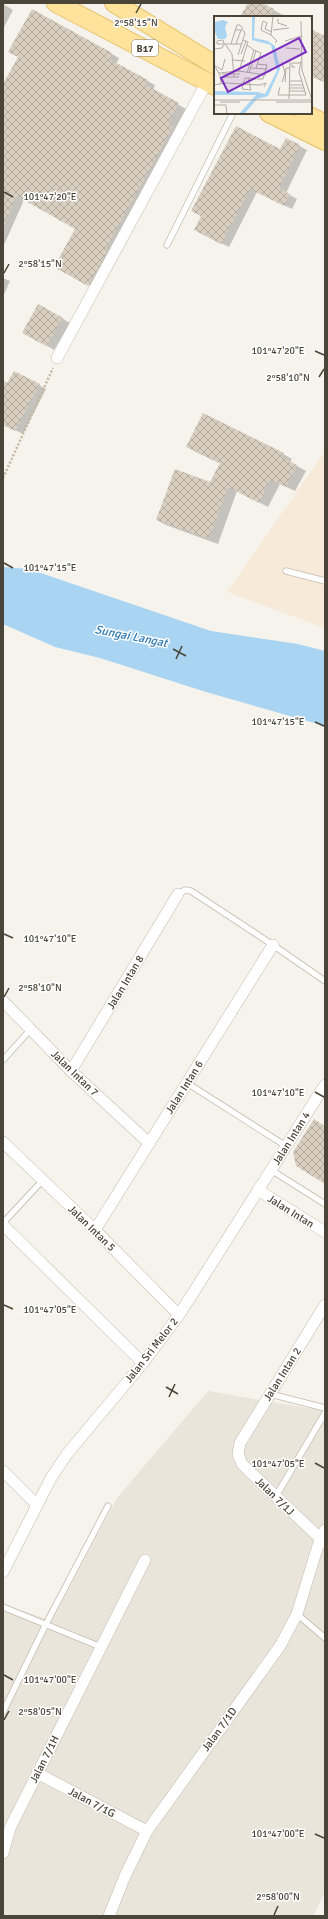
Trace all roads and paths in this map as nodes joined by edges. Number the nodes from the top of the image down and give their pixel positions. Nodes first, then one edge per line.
1 (56, 3) edge
2 (114, 3) edge
3 (214, 64) edge
4 (211, 84) edge
5 (232, 114) edge
6 (271, 114) edge
7 (306, 114) edge
8 (325, 124) edge
9 (325, 141) edge
10 (166, 245) dead end
11 (57, 358) joint
12 (3, 478) edge
13 (286, 571) dead end
14 (325, 581) edge
15 (178, 894) joint
16 (273, 945) junction
17 (325, 981) edge
18 (3, 1001) edge
19 (31, 1029) junction
20 (3, 1060) edge
21 (71, 1071) junction
22 (187, 1083) junction
23 (325, 1086) edge
24 (3, 1142) edge
25 (149, 1143) junction
26 (286, 1146) junction
27 (271, 1170) junction
28 (42, 1180) junction
29 (258, 1190) junction
30 (325, 1204) edge
31 (3, 1224) edge
32 (95, 1230) junction
33 (325, 1232) edge
34 (325, 1305) edge
35 (179, 1315) junction
36 (143, 1363) junction
37 (270, 1394) junction
38 (325, 1408) edge
39 (325, 1413) edge
40 (240, 1443) joint
41 (3, 1471) edge
42 (276, 1497) junction
43 (36, 1504) junction
44 (108, 1506) dead end
45 (323, 1538) edge
46 (145, 1560) dead end
47 (3, 1572) edge
48 (3, 1607) edge
49 (297, 1614) junction
50 (46, 1624) junction
51 (325, 1638) edge
52 (101, 1647) junction
53 (3, 1712) edge
54 (37, 1773) junction
55 (147, 1831) junction
56 (3, 1853) edge
57 (109, 1916) edge

1 - 4 main road, B17
2 - 3 main road, B17
4 - 11 street
5 - 10 lane
6 - 9 main road
7 - 8 main road
11 - 12 path
13 - 14 lane
15 - 16 lane
15 - 21 street, Jalan Intan 8
16 - 17 lane
16 - 22 street, Jalan Intan 6
18 - 19 street, Jalan Intan 7
19 - 20 lane
19 - 21 street, Jalan Intan 7
21 - 25 street, Jalan Intan 7
22 - 25 street, Jalan Intan 6
22 - 26 lane
23 - 26 street, Jalan Intan 4
24 - 28 street, Jalan Intan 5
25 - 32 street, Jalan Intan 6
26 - 27 street, Jalan Intan 4
27 - 29 street, Jalan Intan 4
27 - 30 lane
28 - 31 lane
28 - 32 street, Jalan Intan 5
29 - 33 street, Jalan Intan
29 - 35 street, Jalan Sri Melor 2
31 - 36 street
32 - 35 street, Jalan Intan 5
34 - 37 street, Jalan Intan 2
35 - 36 street, Jalan Sri Melor 2
36 - 43 street, Jalan Sri Melor 2
37 - 38 lane
37 - 40 street, Jalan Intan 2
39 - 42 lane
40 - 42 street, Jalan 7/1J
41 - 43 street
42 - 45 street, Jalan 7/1J
43 - 47 street, Jalan Sri Melor 2
44 - 50 lane
45 - 49 street, Jalan 7/1D
46 - 52 street, Jalan 7/1H
48 - 50 lane
49 - 51 lane
49 - 55 street, Jalan 7/1D
50 - 52 lane
50 - 53 lane
52 - 54 street, Jalan 7/1H
54 - 55 street, Jalan 7/1G
54 - 56 street, Jalan 7/1H
55 - 57 street, Jalan 7/1D

